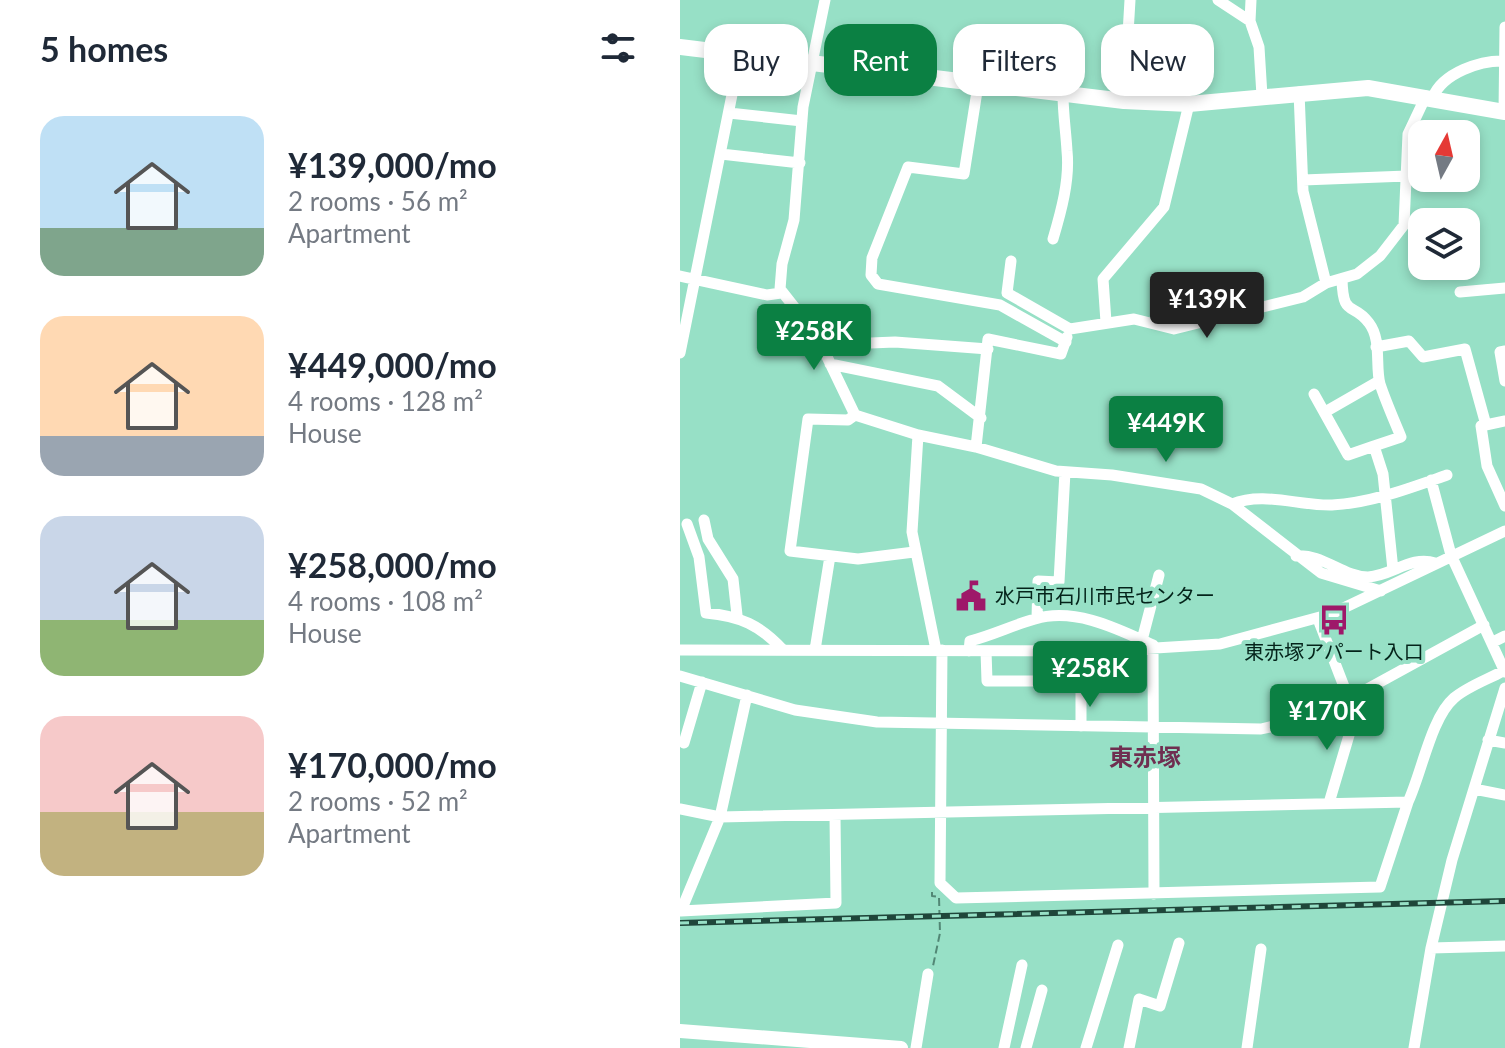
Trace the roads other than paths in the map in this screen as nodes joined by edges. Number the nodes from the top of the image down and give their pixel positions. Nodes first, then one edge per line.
1 (825, 0) edge
2 (1130, 0) edge
3 (1218, 0) edge
4 (1251, 0) edge
5 (1250, 21) junction
6 (1505, 27) edge
7 (680, 47) edge
8 (704, 50) edge
9 (1505, 61) edge
10 (808, 64) edge
11 (812, 65) junction
12 (953, 82) edge
13 (1299, 92) junction
14 (732, 96) edge
15 (976, 96) edge
16 (1063, 96) edge
17 (1080, 96) edge
18 (1262, 96) junction
19 (1429, 96) junction
20 (1124, 101) junction
21 (1189, 104) junction
22 (1504, 112) edge
23 (729, 113) junction
24 (802, 121) junction
25 (721, 154) junction
26 (800, 163) junction
27 (1407, 176) junction
28 (1303, 180) junction
29 (1053, 239) dead end
30 (1011, 261) dead end
31 (680, 276) edge
32 (1342, 279) junction
33 (696, 280) junction
34 (1326, 283) junction
35 (1505, 288) edge
36 (1460, 292) dead end
37 (781, 293) junction
38 (1106, 322) junction
39 (1070, 329) junction
40 (1066, 342) junction
41 (822, 345) junction
42 (1376, 347) junction
43 (988, 349) junction
44 (1505, 351) edge
45 (680, 353) edge
46 (830, 364) junction
47 (1379, 381) junction
48 (1505, 381) edge
49 (1314, 394) dead end
50 (1325, 412) junction
51 (855, 415) junction
52 (981, 418) junction
53 (1505, 421) edge
54 (1486, 425) junction
55 (918, 435) junction
56 (1374, 446) junction
57 (976, 447) junction
58 (1065, 472) junction
59 (1447, 475) dead end
60 (1431, 480) junction
61 (1385, 496) junction
62 (1232, 504) junction
63 (1505, 506) edge
64 (704, 520) dead end
65 (687, 524) dead end
66 (1505, 531) edge
67 (708, 539) junction
68 (692, 544) junction
69 (914, 552) junction
70 (1451, 555) junction
71 (830, 556) junction
72 (1296, 556) junction
73 (1435, 563) junction
74 (1393, 570) junction
75 (1159, 575) dead end
76 (1381, 591) junction
77 (737, 615) junction
78 (1037, 618) junction
79 (1318, 619) junction
80 (1484, 625) junction
81 (1505, 636) edge
82 (1142, 640) junction
83 (1493, 642) junction
84 (680, 650) edge
85 (783, 650) junction
86 (815, 650) junction
87 (939, 650) junction
88 (1153, 650) junction
89 (969, 651) junction
90 (986, 651) junction
91 (1505, 671) edge
92 (680, 676) edge
93 (702, 682) junction
94 (1505, 688) edge
95 (747, 695) junction
96 (1351, 699) junction
97 (942, 724) junction
98 (1081, 726) junction
99 (1153, 727) junction
100 (1488, 740) junction
101 (684, 743) dead end
102 (1505, 743) edge
103 (1474, 789) junction
104 (1505, 795) edge
105 (1408, 802) junction
106 (1329, 803) junction
107 (1154, 807) junction
108 (680, 809) edge
109 (941, 811) junction
110 (835, 815) junction
111 (720, 817) junction
112 (1154, 894) junction
113 (681, 911) edge
114 (1179, 943) dead end
115 (1118, 945) dead end
116 (1505, 946) edge
117 (1431, 948) junction
118 (1261, 949) dead end
119 (1022, 965) dead end
120 (928, 974) road end
121 (1042, 990) dead end
122 (680, 1031) edge
123 (742, 1042) edge
124 (1414, 1044) edge
125 (898, 1048) edge
126 (916, 1048) edge
127 (1004, 1048) edge
128 (1026, 1048) edge
129 (1086, 1048) edge
130 (1129, 1048) edge
131 (1247, 1048) edge

1 - 11 street
2 - 20 street
3 - 5 street
4 - 5 street
5 - 18 street
6 - 9 street
7 - 8 highway
9 - 19 street
9 - 22 street
10 - 11 highway
11 - 12 highway
11 - 24 street
13 - 18 highway
13 - 19 highway
13 - 28 street
14 - 23 street
15 - 40 street
16 - 29 street
17 - 20 highway
18 - 21 highway
19 - 22 highway
19 - 27 street
20 - 21 highway
21 - 38 street
23 - 24 street
23 - 25 street
24 - 26 street
25 - 26 street
25 - 33 street
26 - 37 street
27 - 28 street
27 - 32 street
28 - 34 street
30 - 39 street
31 - 33 street
32 - 34 street
32 - 42 street
33 - 37 street
33 - 45 street
34 - 38 street
35 - 36 street
37 - 41 street
38 - 39 street
39 - 40 street
40 - 43 street
41 - 43 street
41 - 46 street
42 - 47 street
42 - 54 street
43 - 52 street
44 - 48 street
46 - 51 street
46 - 52 street
47 - 50 street
47 - 56 street
49 - 50 street
50 - 56 street
51 - 55 street
51 - 71 street
52 - 57 street
53 - 54 street
54 - 63 street
55 - 57 street
55 - 69 street
56 - 61 street
57 - 58 street
58 - 62 street
58 - 78 street
59 - 60 street
60 - 61 street
60 - 70 street
61 - 62 street
61 - 74 street
62 - 72 street
64 - 67 street
65 - 68 street
66 - 70 street
67 - 68 street
67 - 77 street
68 - 77 street
69 - 71 street
69 - 87 street
70 - 73 street
70 - 80 street
71 - 86 street
72 - 74 street
72 - 76 street
73 - 74 street
73 - 76 street
75 - 82 street
76 - 79 street
77 - 85 street
78 - 82 street
78 - 89 street
79 - 88 street
79 - 96 street
80 - 83 street
80 - 96 street
81 - 83 street
82 - 88 street
83 - 91 street
84 - 85 street
85 - 86 street
86 - 87 street
87 - 89 street
87 - 97 street
88 - 90 street
88 - 99 street
89 - 90 street
90 - 98 street
91 - 105 street
92 - 93 street
93 - 95 street
93 - 101 street
94 - 100 street
95 - 97 street
95 - 111 street
96 - 99 street
96 - 106 street
97 - 98 street
97 - 109 street
98 - 99 street
99 - 107 street
100 - 102 street
100 - 103 street
103 - 104 street
103 - 117 street
105 - 106 street
105 - 112 street
106 - 107 street
107 - 109 street
107 - 112 street
108 - 111 street
109 - 110 street
109 - 112 street
110 - 111 street
110 - 113 street
111 - 113 street
114 - 130 street
115 - 129 street
116 - 117 street
117 - 124 street
118 - 131 street
119 - 127 street
120 - 126 street
121 - 128 street
122 - 123 main road
123 - 125 main road

